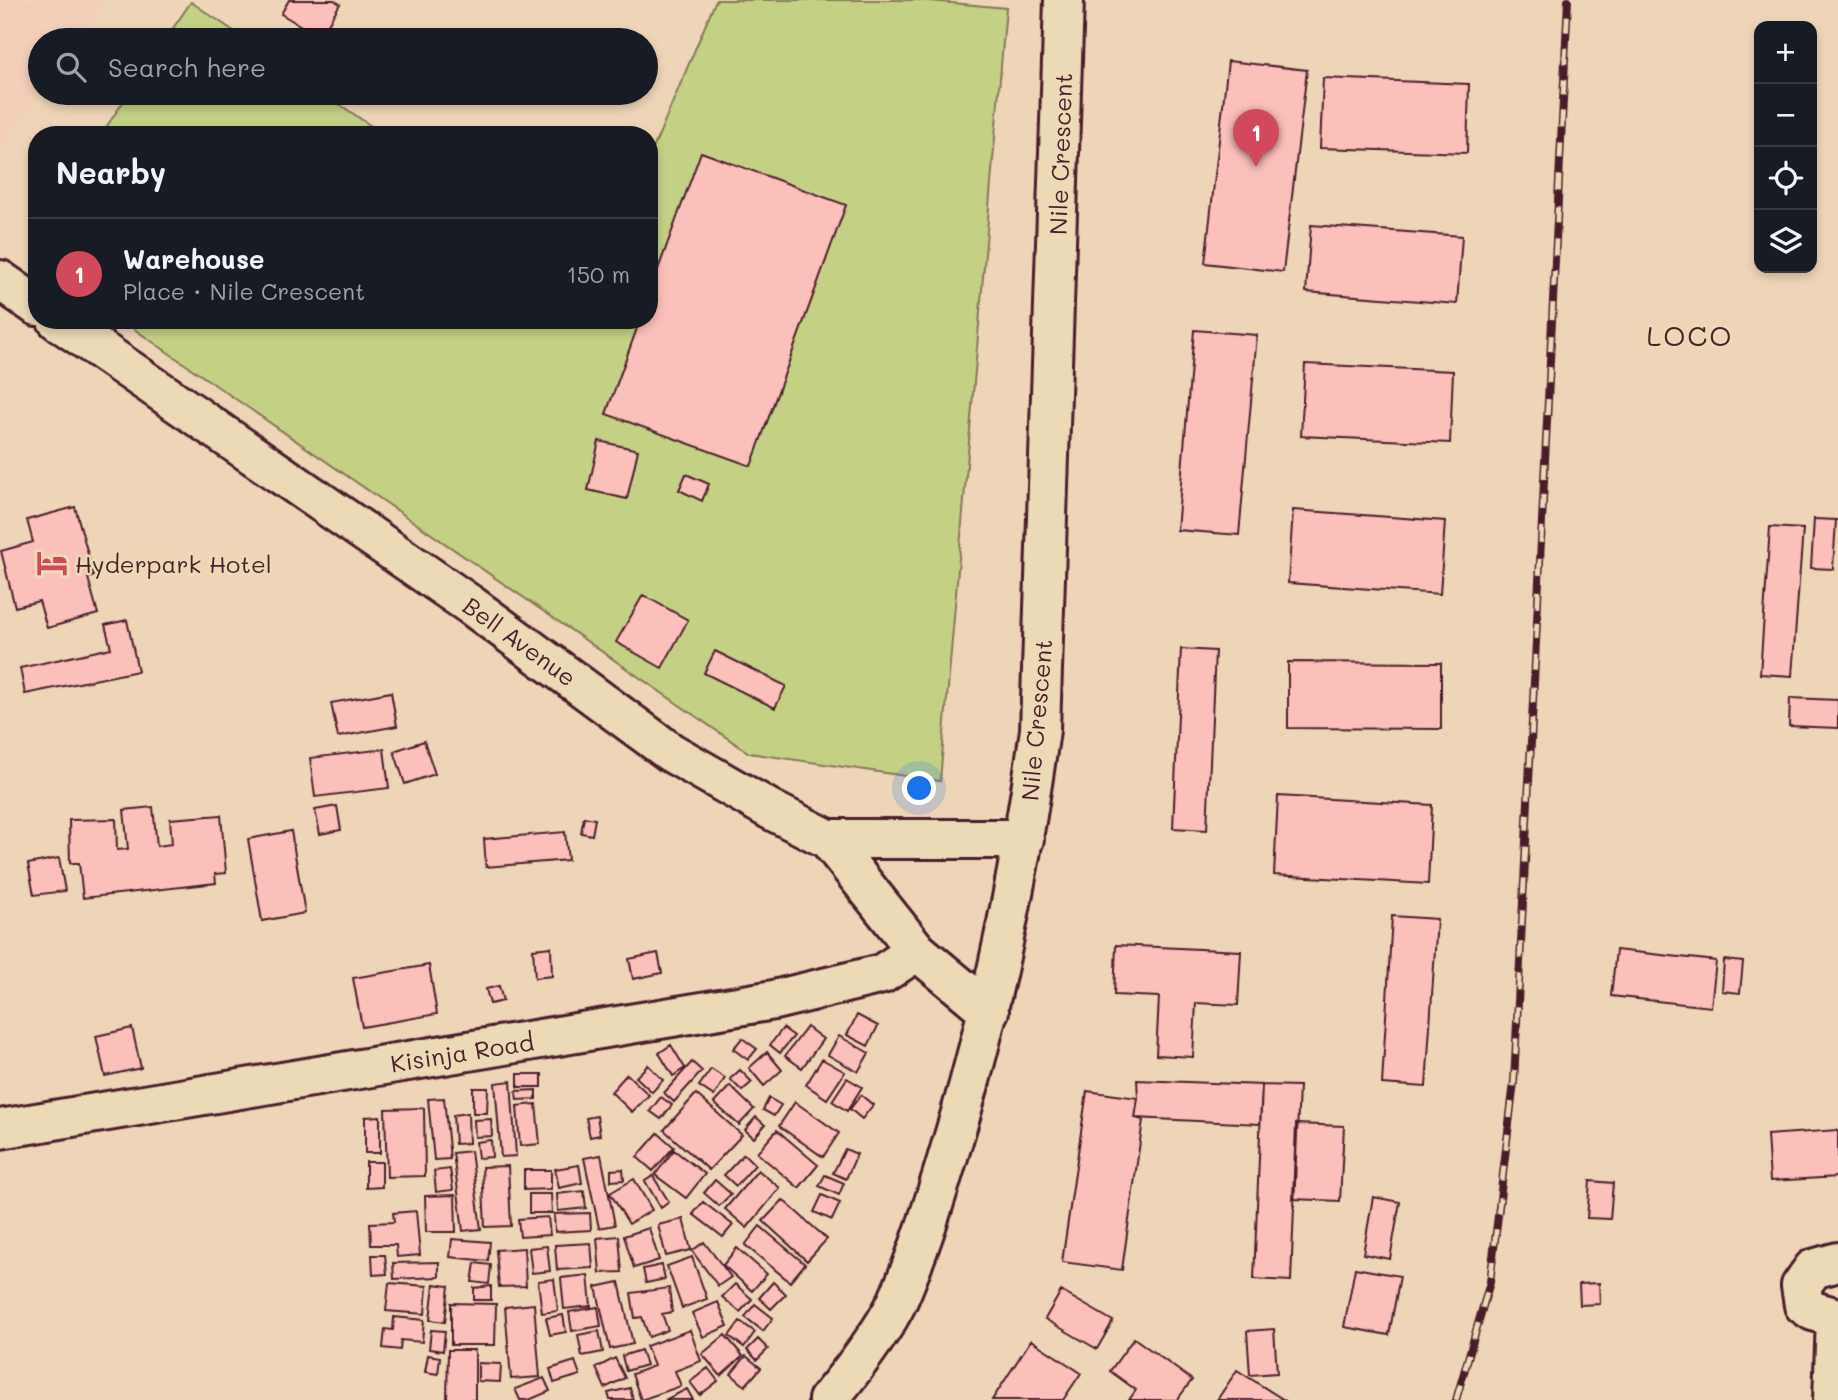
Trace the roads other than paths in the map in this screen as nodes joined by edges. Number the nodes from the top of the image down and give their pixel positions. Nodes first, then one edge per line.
1 (1064, 0) edge
2 (0, 280) edge
3 (28, 300) edge
4 (70, 329) edge
5 (828, 839) junction
6 (1024, 839) junction
7 (917, 951) junction
8 (989, 1011) junction
9 (0, 1129) edge
10 (1838, 1262) edge
11 (1837, 1318) edge
12 (828, 1400) edge
13 (1833, 1400) edge

1 - 6 street, Nile Crescent
2 - 3 street
4 - 5 street, Bell Avenue
5 - 6 street, Bell Avenue
5 - 7 street
6 - 8 street, Nile Crescent
7 - 8 street
7 - 9 street, Kisinja Road
8 - 12 street, Nile Crescent
10 - 11 street
11 - 13 street

